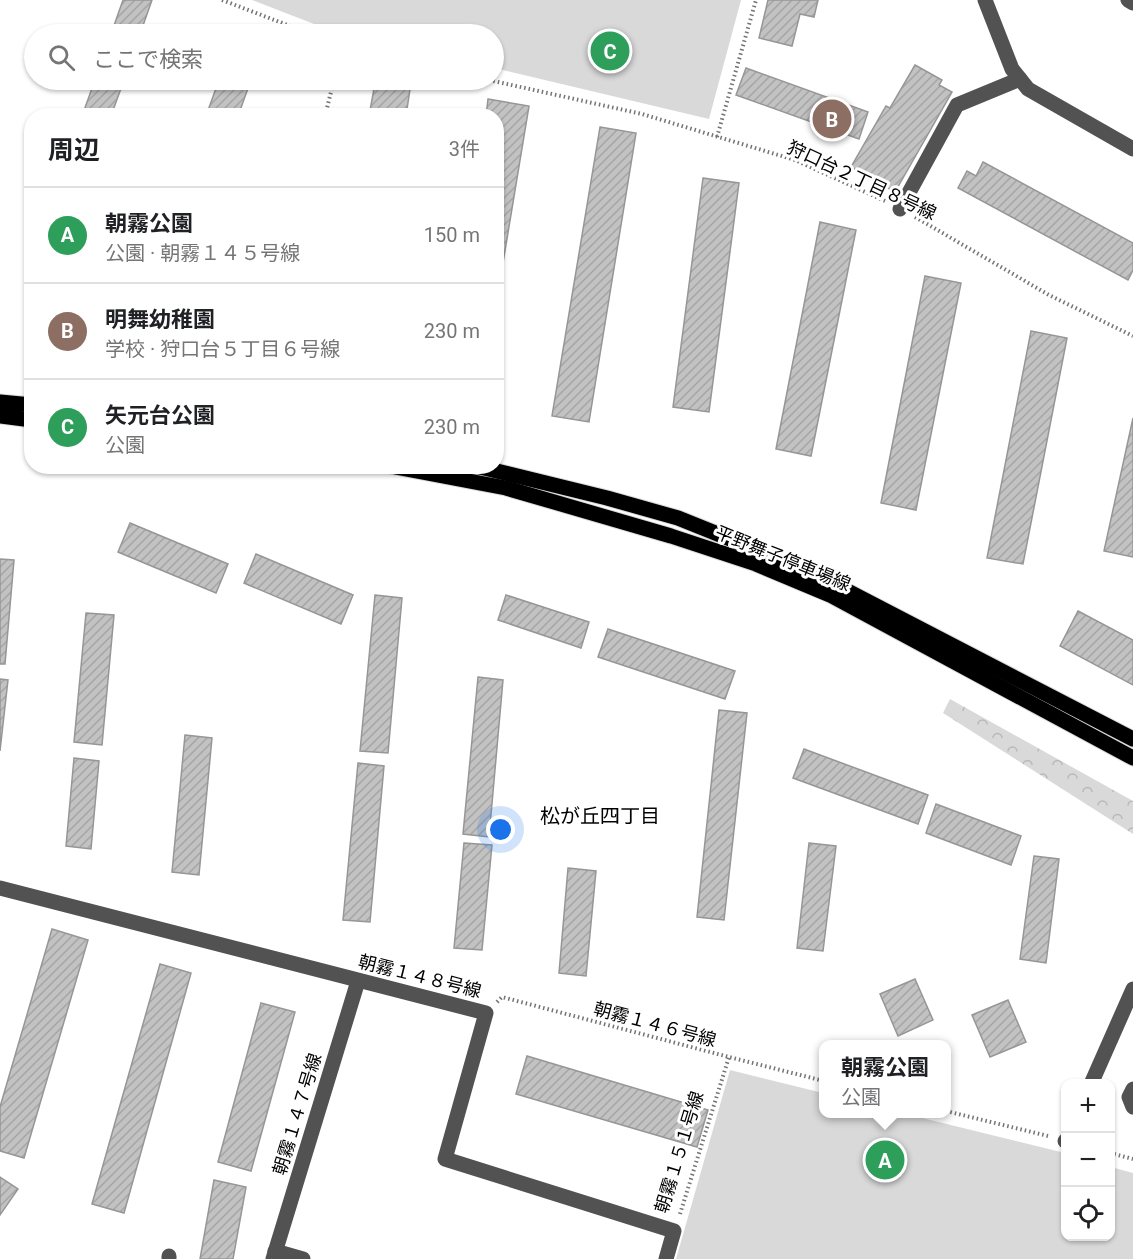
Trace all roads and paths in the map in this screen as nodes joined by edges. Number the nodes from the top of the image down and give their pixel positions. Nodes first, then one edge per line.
1 (222, 0) edge
2 (756, 0) edge
3 (984, 0) edge
4 (1128, 0) edge
5 (1133, 3) edge
6 (285, 24) edge
7 (1020, 79) junction
8 (504, 83) edge
9 (332, 90) edge
10 (327, 108) edge
11 (717, 136) junction
12 (1133, 149) edge
13 (900, 209) junction
14 (1133, 336) edge
15 (0, 402) edge
16 (24, 404) edge
17 (0, 416) edge
18 (24, 419) edge
19 (504, 473) edge
20 (432, 474) edge
21 (1133, 739) edge
22 (1133, 758) edge
23 (0, 888) edge
24 (358, 981) junction
25 (1133, 989) edge
26 (486, 1013) junction
27 (729, 1057) junction
28 (1093, 1079) edge
29 (819, 1080) edge
30 (1133, 1089) edge
31 (1133, 1107) edge
32 (951, 1112) edge
33 (1061, 1140) edge
34 (1115, 1154) edge
35 (1133, 1159) edge
36 (674, 1231) junction
37 (274, 1255) edge
38 (303, 1259) edge
39 (666, 1259) edge

1 - 6 path
2 - 11 path
3 - 7 street
4 - 5 street
7 - 12 street
7 - 13 street
8 - 11 path, 狩口台２丁目８号線
9 - 10 path
11 - 13 path, 狩口台２丁目８号線
13 - 14 path, 狩口台２丁目８号線
15 - 16 main road
17 - 18 main road
19 - 21 main road, 平野舞子停車場線
20 - 22 main road, 平野舞子停車場線
23 - 24 street, 朝霧１４８号線
24 - 26 street, 朝霧１４８号線
24 - 37 street, 朝霧１４７号線
25 - 28 street
26 - 27 path, 朝霧１４６号線
26 - 36 street, 朝霧１４８号線
27 - 29 path, 朝霧１４６号線
27 - 36 path, 朝霧１５１号線
30 - 31 street
32 - 33 path
34 - 35 path
36 - 39 street, 朝霧１５１号線
37 - 38 street

